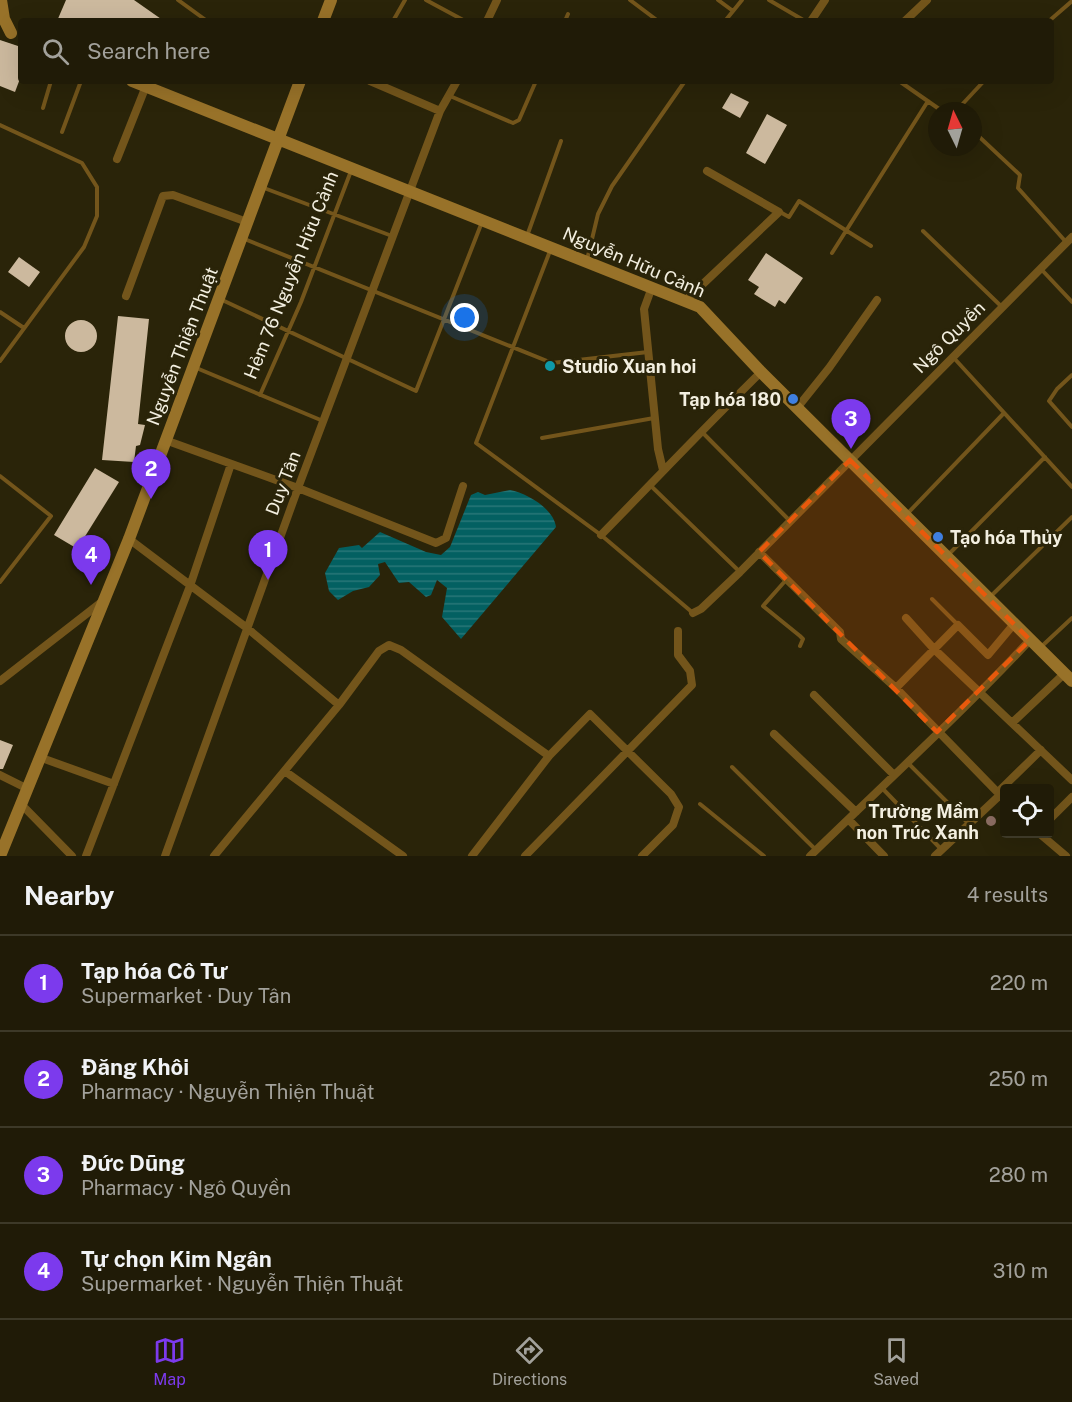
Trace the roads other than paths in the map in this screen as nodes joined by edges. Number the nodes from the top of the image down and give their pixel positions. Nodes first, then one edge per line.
1 (1, 0) edge
2 (178, 0) edge
3 (332, 0) edge
4 (405, 0) edge
5 (426, 0) edge
6 (497, 0) edge
7 (630, 0) edge
8 (718, 0) edge
9 (742, 0) edge
10 (768, 0) edge
11 (825, 0) edge
12 (927, 0) edge
13 (1072, 1) edge
14 (733, 11) junction
15 (568, 14) dead end
16 (203, 18) edge
17 (324, 18) edge
18 (395, 18) edge
19 (459, 18) edge
20 (488, 18) edge
21 (566, 18) edge
22 (654, 18) edge
23 (727, 18) edge
24 (800, 18) edge
25 (813, 18) edge
26 (908, 18) edge
27 (1052, 18) edge
28 (11, 33) edge
29 (50, 84) edge
30 (80, 84) edge
31 (140, 84) edge
32 (297, 84) edge
33 (377, 84) edge
34 (455, 84) edge
35 (535, 84) edge
36 (683, 84) edge
37 (903, 84) edge
38 (981, 84) edge
39 (146, 86) junction
40 (449, 95) junction
41 (928, 101) joint
42 (964, 102) edge
43 (43, 108) dead end
44 (440, 111) junction
45 (0, 125) edge
46 (63, 132) dead end
47 (277, 138) junction
48 (982, 140) edge
49 (561, 141) dead end
50 (117, 159) dead end
51 (352, 168) junction
52 (707, 171) dead end
53 (260, 187) junction
54 (412, 192) junction
55 (779, 212) junction
56 (334, 214) junction
57 (483, 220) junction
58 (247, 222) junction
59 (847, 230) junction
60 (923, 231) dead end
61 (242, 237) junction
62 (395, 237) junction
63 (527, 237) junction
64 (1069, 240) edge
65 (552, 246) junction
66 (871, 246) dead end
67 (832, 253) dead end
68 (586, 260) junction
69 (314, 267) junction
70 (1040, 268) junction
71 (652, 287) junction
72 (374, 290) junction
73 (126, 296) dead end
74 (219, 299) junction
75 (686, 300) junction
76 (877, 300) dead end
77 (1072, 302) edge
78 (1002, 307) junction
79 (0, 312) edge
80 (444, 318) junction
81 (24, 328) junction
82 (288, 331) junction
83 (513, 346) junction
84 (648, 352) junction
85 (953, 357) junction
86 (348, 359) junction
87 (0, 361) edge
88 (194, 367) junction
89 (761, 372) junction
90 (1072, 375) edge
91 (260, 395) junction
92 (797, 408) junction
93 (1005, 413) junction
94 (655, 418) junction
95 (324, 421) junction
96 (1072, 428) edge
97 (701, 431) junction
98 (542, 438) dead end
99 (165, 440) junction
100 (1045, 457) junction
101 (850, 460) junction
102 (231, 464) junction
103 (663, 470) junction
104 (1072, 475) edge
105 (0, 477) edge
106 (1066, 480) junction
107 (463, 486) dead end
108 (650, 486) junction
109 (1072, 487) edge
110 (298, 488) junction
111 (906, 514) junction
112 (1072, 518) edge
113 (790, 520) junction
114 (601, 535) junction
115 (129, 539) junction
116 (759, 552) junction
117 (947, 555) junction
118 (740, 572) junction
119 (786, 579) junction
120 (0, 582) edge
121 (190, 586) junction
122 (989, 598) junction
123 (932, 599) dead end
124 (103, 601) junction
125 (693, 613) joint
126 (906, 618) dead end
127 (1072, 618) edge
128 (1014, 624) junction
129 (958, 625) junction
130 (247, 628) junction
131 (678, 631) dead end
132 (1035, 644) junction
133 (800, 646) dead end
134 (934, 649) junction
135 (1068, 677) edge
136 (0, 681) edge
137 (896, 688) junction
138 (982, 693) junction
139 (814, 695) dead end
140 (339, 705) junction
141 (1013, 722) junction
142 (937, 732) junction
143 (774, 734) dead end
144 (1041, 750) junction
145 (627, 752) junction
146 (549, 756) junction
147 (39, 757) junction
148 (907, 762) junction
149 (732, 767) dead end
150 (286, 772) junction
151 (0, 775) edge
152 (894, 775) junction
153 (1072, 780) edge
154 (114, 784) junction
155 (1006, 784) edge
156 (881, 787) junction
157 (26, 788) junction
158 (1000, 795) edge
159 (1072, 797) edge
160 (1000, 799) edge
161 (20, 803) junction
162 (700, 804) dead end
163 (856, 812) junction
164 (1054, 815) edge
165 (849, 820) junction
166 (969, 824) junction
167 (1045, 838) edge
168 (813, 853) edge
169 (938, 853) edge
170 (0, 856) edge
171 (72, 856) edge
172 (86, 856) edge
173 (165, 856) edge
174 (214, 856) edge
175 (403, 856) edge
176 (472, 856) edge
177 (525, 856) edge
178 (642, 856) edge
179 (764, 856) edge
180 (884, 856) edge
181 (1066, 856) edge

1 - 28 street
2 - 16 lane
3 - 17 street
4 - 18 lane
5 - 19 lane
6 - 20 street
7 - 22 lane
8 - 14 lane
9 - 14 lane
10 - 24 lane
11 - 25 street
12 - 26 street
13 - 27 lane
14 - 23 lane
15 - 21 lane
29 - 43 lane
30 - 46 lane
31 - 39 street, Nguyễn Hữu Cảnh
32 - 47 street, Nguyễn Thiện Thuật
33 - 44 street
34 - 40 street, Duy Tân
35 - 40 lane
36 - 68 lane
37 - 41 lane
38 - 42 lane
39 - 47 street, Nguyễn Hữu Cảnh
39 - 50 street
40 - 44 street, Duy Tân
41 - 59 lane
44 - 54 street, Duy Tân
45 - 81 lane
47 - 51 street, Nguyễn Hữu Cảnh
47 - 53 street, Nguyễn Thiện Thuật
48 - 64 lane
49 - 63 lane
51 - 54 street, Nguyễn Hữu Cảnh
51 - 56 lane, Hẻm 76 Nguyễn Hữu Cảnh
52 - 55 street
53 - 56 lane
53 - 58 street, Nguyễn Thiện Thuật
54 - 57 street, Nguyễn Hữu Cảnh
54 - 62 street, Duy Tân
55 - 59 lane
55 - 75 street
56 - 62 lane
56 - 69 lane, Hẻm 76 Nguyễn Hữu Cảnh
57 - 63 street, Nguyễn Hữu Cảnh
57 - 80 lane
58 - 61 street, Nguyễn Thiện Thuật
58 - 73 street
59 - 66 lane
59 - 67 lane
60 - 78 lane
61 - 69 lane
61 - 74 street, Nguyễn Thiện Thuật
62 - 72 street, Duy Tân
63 - 65 street, Nguyễn Hữu Cảnh
64 - 70 street, Ngô Quyền
65 - 68 street, Nguyễn Hữu Cảnh
65 - 83 lane
68 - 71 street, Nguyễn Hữu Cảnh
69 - 72 lane
69 - 82 lane, Hẻm 76 Nguyễn Hữu Cảnh
70 - 77 lane
70 - 78 street, Ngô Quyền
71 - 75 street, Nguyễn Hữu Cảnh
71 - 84 street
72 - 80 lane
72 - 86 street, Duy Tân
74 - 82 lane
74 - 88 street, Nguyễn Thiện Thuật
75 - 89 street, Nguyễn Hữu Cảnh
76 - 92 street
78 - 85 street, Ngô Quyền
79 - 81 lane
80 - 83 lane
80 - 86 lane
81 - 87 lane
82 - 86 lane
82 - 91 lane, Hẻm 76 Nguyễn Hữu Cảnh
83 - 84 lane
83 - 114 lane
84 - 94 street
85 - 93 lane
85 - 101 street, Ngô Quyền
86 - 95 street, Duy Tân
88 - 91 lane
88 - 99 street, Nguyễn Thiện Thuật
89 - 92 street, Nguyễn Hữu Cảnh
89 - 97 street
90 - 96 lane
91 - 95 lane
92 - 101 street, Nguyễn Hữu Cảnh
93 - 100 lane
93 - 111 lane
94 - 98 lane
94 - 103 street
95 - 110 street, Duy Tân
97 - 103 street
97 - 113 lane
99 - 102 street
99 - 115 street, Nguyễn Thiện Thuật
100 - 106 lane
100 - 117 lane
101 - 111 street, Nguyễn Hữu Cảnh
101 - 113 street, Ngô Quyền
102 - 110 street
102 - 121 street
103 - 108 street
104 - 106 lane
105 - 120 lane
106 - 109 lane
107 - 110 street
108 - 114 street
108 - 118 lane
110 - 130 street, Duy Tân
111 - 117 street, Nguyễn Hữu Cảnh
112 - 122 lane
113 - 116 street, Ngô Quyền
114 - 125 lane
115 - 121 street
115 - 124 street, Nguyễn Thiện Thuật
116 - 118 street, Ngô Quyền
116 - 119 street
117 - 122 street, Nguyễn Hữu Cảnh
118 - 125 street, Ngô Quyền
119 - 133 lane
119 - 137 street
121 - 130 street
121 - 154 street
122 - 128 street, Nguyễn Hữu Cảnh
123 - 129 lane
124 - 136 street
124 - 147 street, Nguyễn Thiện Thuật
126 - 134 street
127 - 132 lane
128 - 129 street
128 - 132 street, Nguyễn Hữu Cảnh
129 - 134 street
130 - 140 street
130 - 173 street, Duy Tân
131 - 145 street
132 - 135 street, Nguyễn Hữu Cảnh
132 - 138 street
134 - 137 street
134 - 138 street
135 - 141 street
137 - 142 street
138 - 141 street
138 - 142 street
139 - 152 street
140 - 146 street
140 - 150 street
141 - 144 street
142 - 148 street
142 - 158 street
143 - 163 street
144 - 153 street
144 - 155 street
145 - 146 street
145 - 177 street
145 - 178 street
146 - 176 street
147 - 154 street
147 - 157 street, Nguyễn Thiện Thuật
148 - 152 street
148 - 166 lane
149 - 168 lane
150 - 174 street
150 - 175 street
151 - 157 street
152 - 156 street
154 - 172 street
156 - 163 street
156 - 169 lane
157 - 161 street, Nguyễn Thiện Thuật
159 - 164 street
160 - 166 street
161 - 170 street, Nguyễn Thiện Thuật
161 - 171 street
162 - 179 lane
163 - 165 street
165 - 168 street
165 - 180 street
166 - 169 street
167 - 181 street

